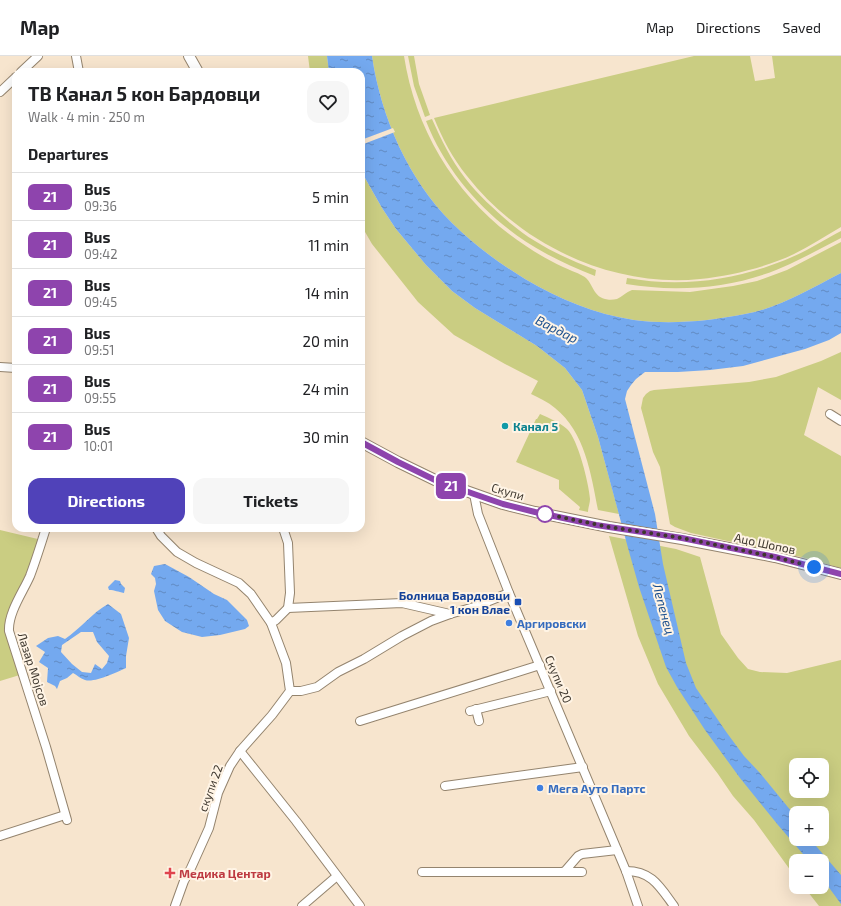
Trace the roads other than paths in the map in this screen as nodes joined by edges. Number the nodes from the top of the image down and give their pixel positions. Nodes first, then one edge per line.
1 (38, 56) edge
2 (76, 56) edge
3 (189, 56) edge
4 (25, 68) edge
5 (78, 68) edge
6 (196, 68) edge
7 (12, 81) edge
8 (0, 92) edge
9 (0, 367) edge
10 (12, 368) edge
11 (830, 414) dead end
12 (841, 421) edge
13 (365, 444) edge
14 (474, 494) junction
15 (45, 532) edge
16 (158, 532) edge
17 (284, 532) edge
18 (682, 538) joint
19 (841, 574) edge
20 (509, 593) junction
21 (288, 608) junction
22 (450, 614) junction
23 (270, 623) junction
24 (540, 665) junction
25 (290, 690) junction
26 (551, 691) junction
27 (360, 721) dead end
28 (479, 721) dead end
29 (240, 751) junction
30 (583, 767) junction
31 (445, 786) dead end
32 (0, 836) edge
33 (617, 850) junction
34 (626, 871) junction
35 (422, 872) dead end
36 (562, 872) junction
37 (582, 872) dead end
38 (337, 876) junction
39 (175, 906) edge
40 (302, 906) edge
41 (360, 906) edge
42 (638, 906) edge
43 (674, 906) edge

1 - 4 street
2 - 5 street
3 - 6 street
7 - 8 street
9 - 10 street
11 - 12 street
13 - 14 street, Скупи
14 - 18 street, Скупи
14 - 20 street, Скупи 20
15 - 32 street, Лазар Мојсов
16 - 23 street
17 - 21 street
18 - 19 street, Ацо Шопов
20 - 22 street
20 - 24 street, Скупи 20
21 - 22 street
21 - 23 street
22 - 25 street
23 - 25 street
24 - 26 street, Скупи 20
24 - 27 street
25 - 29 street, скупи 22
26 - 28 street
26 - 30 street, Скупи 20
29 - 38 street
29 - 39 street, скупи 22
30 - 31 street
30 - 33 street, Скупи 20
33 - 34 street, Скупи 20
33 - 36 street
34 - 42 street, Скупи 20
34 - 43 street
35 - 36 street
36 - 37 street
38 - 40 street
38 - 41 street

